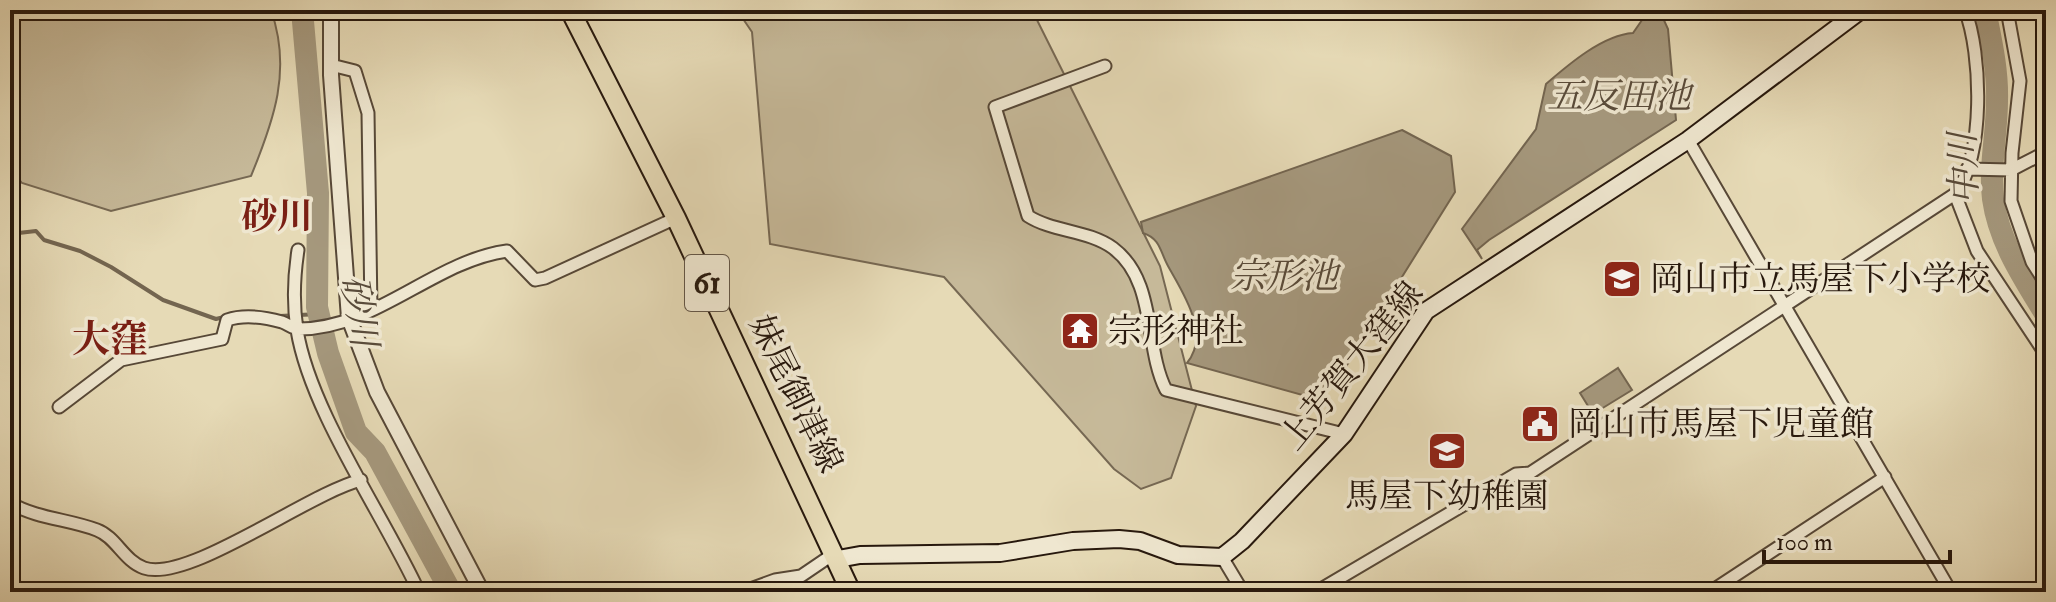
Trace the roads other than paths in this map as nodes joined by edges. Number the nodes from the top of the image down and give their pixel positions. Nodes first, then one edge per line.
1 (331, 10) edge
2 (570, 10) edge
3 (1861, 10) edge
4 (1965, 10) edge
5 (2007, 10) edge
6 (331, 65) junction
7 (1105, 66) dead end
8 (1688, 140) junction
9 (2046, 152) edge
10 (1971, 170) junction
11 (2008, 170) junction
12 (1955, 194) junction
13 (676, 218) junction
14 (298, 250) dead end
15 (2046, 284) edge
16 (1785, 307) junction
17 (371, 310) junction
18 (345, 319) junction
19 (298, 323) junction
20 (2046, 355) edge
21 (59, 407) dead end
22 (1344, 434) junction
23 (1885, 477) junction
24 (361, 480) junction
25 (10, 503) edge
26 (1222, 557) junction
27 (838, 559) junction
28 (419, 592) edge
29 (482, 592) edge
30 (742, 592) edge
31 (851, 592) edge
32 (1243, 592) edge
33 (1316, 592) edge
34 (1710, 592) edge
35 (1951, 592) edge

1 - 6 street
2 - 13 main road, 妹尾御津線 / 61
3 - 8 main road, 上芳賀大窪線
4 - 10 street
5 - 11 street
6 - 17 street
6 - 18 street
7 - 22 street
8 - 16 street
8 - 22 main road, 上芳賀大窪線
9 - 11 street
10 - 11 street
10 - 12 street
11 - 15 street
12 - 16 street
12 - 20 street
13 - 17 street
13 - 27 main road, 妹尾御津線 / 61
14 - 19 street
16 - 23 street
16 - 33 street
17 - 18 street
18 - 19 street
18 - 29 street
19 - 21 street
19 - 24 street
22 - 26 main road, 上芳賀大窪線
23 - 34 street
23 - 35 street
24 - 25 street
24 - 28 street
26 - 27 main road
26 - 32 street
27 - 30 street
27 - 31 main road, 妹尾御津線 / 61

